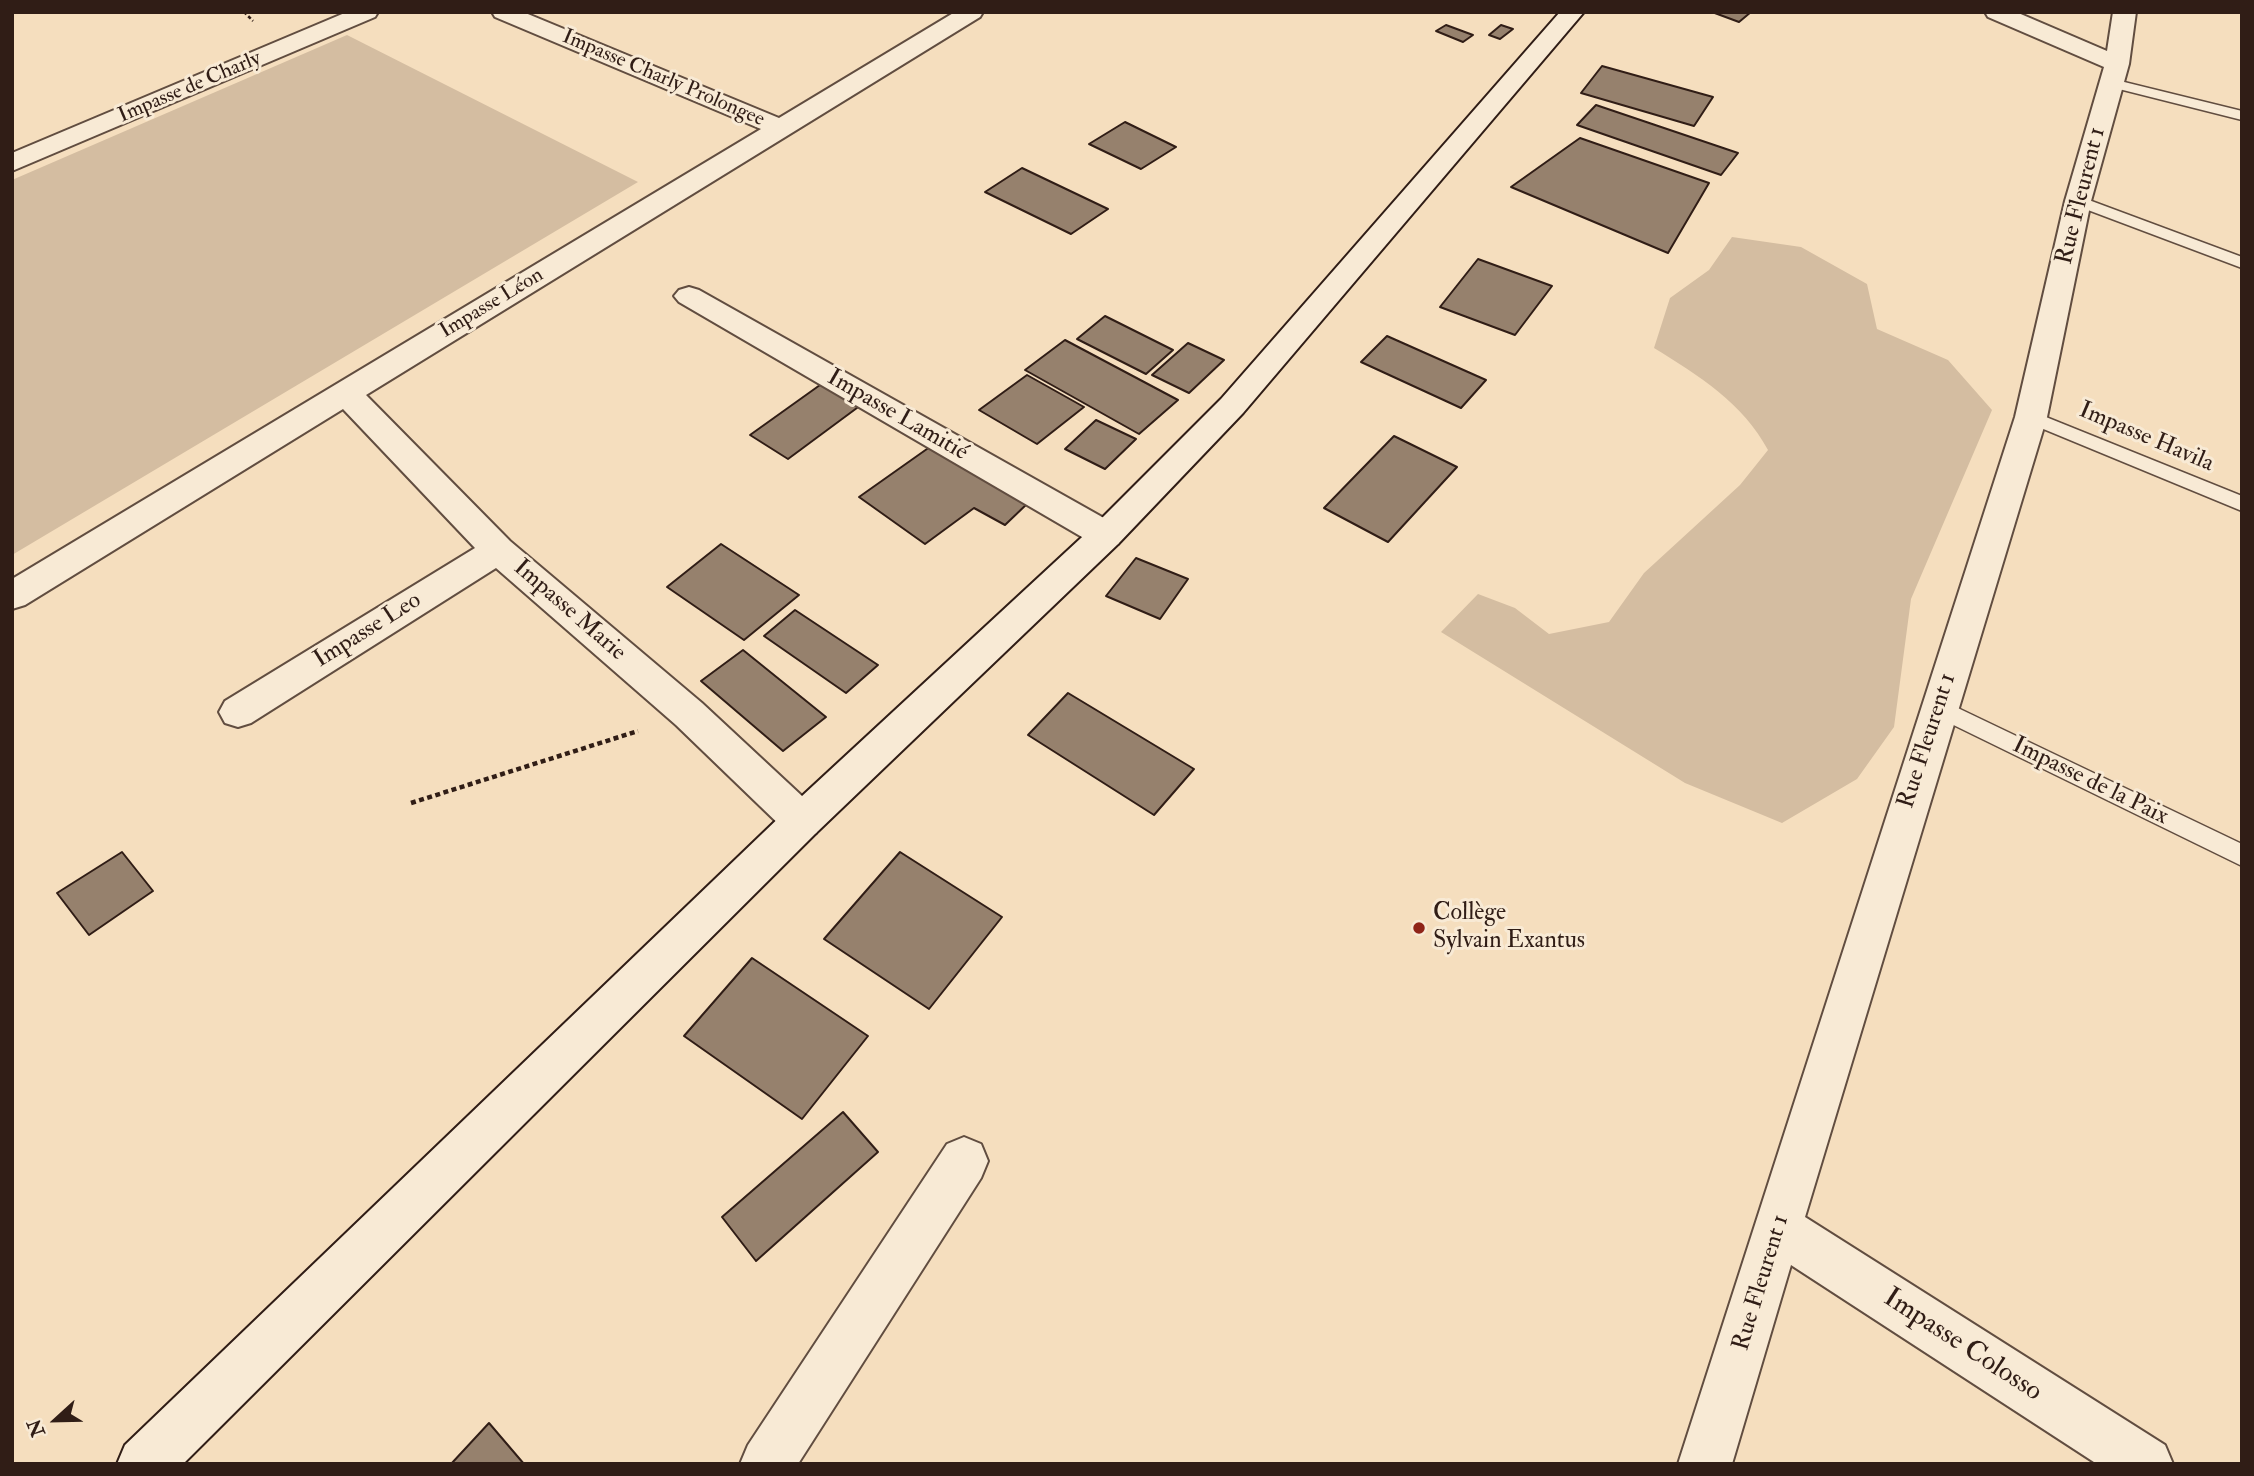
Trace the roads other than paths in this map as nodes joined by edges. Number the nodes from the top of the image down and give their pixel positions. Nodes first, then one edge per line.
1 (367, 12) edge
2 (503, 12) edge
3 (972, 12) edge
4 (1573, 12) edge
5 (1996, 12) edge
6 (2125, 12) edge
7 (2115, 73) junction
8 (2242, 116) edge
9 (784, 129) junction
10 (12, 163) edge
11 (2078, 201) junction
12 (2242, 263) edge
13 (689, 296) dead end
14 (346, 394) junction
15 (2031, 417) junction
16 (2242, 504) edge
17 (1106, 535) junction
18 (498, 550) junction
19 (12, 596) edge
20 (1938, 708) junction
21 (238, 712) dead end
22 (802, 821) junction
23 (2242, 856) edge
24 (964, 1161) dead end
25 (1779, 1229) junction
26 (144, 1464) edge
27 (767, 1464) edge
28 (1705, 1464) edge
29 (2146, 1464) edge

1 - 10 street, Impasse de Charly
2 - 9 street, Impasse Charly Prolongee
3 - 9 street, Impasse Léon
4 - 17 street
5 - 7 street
6 - 7 street, Rue Fleurent 1
7 - 8 lane
7 - 11 street, Rue Fleurent 1
9 - 14 street, Impasse Léon
11 - 12 lane
11 - 15 street, Rue Fleurent 1
13 - 17 street, Impasse Lamitié
14 - 18 street, Impasse Marie
14 - 19 street, Impasse Léon
15 - 16 lane, Impasse Havila
15 - 20 street, Rue Fleurent 1
17 - 22 street
18 - 21 street, Impasse Leo
18 - 22 street, Impasse Marie
20 - 23 lane, Impasse de la Paix
20 - 25 street, Rue Fleurent 1
22 - 26 street
24 - 27 street
25 - 28 street, Rue Fleurent 1
25 - 29 street, Impasse Colosso

